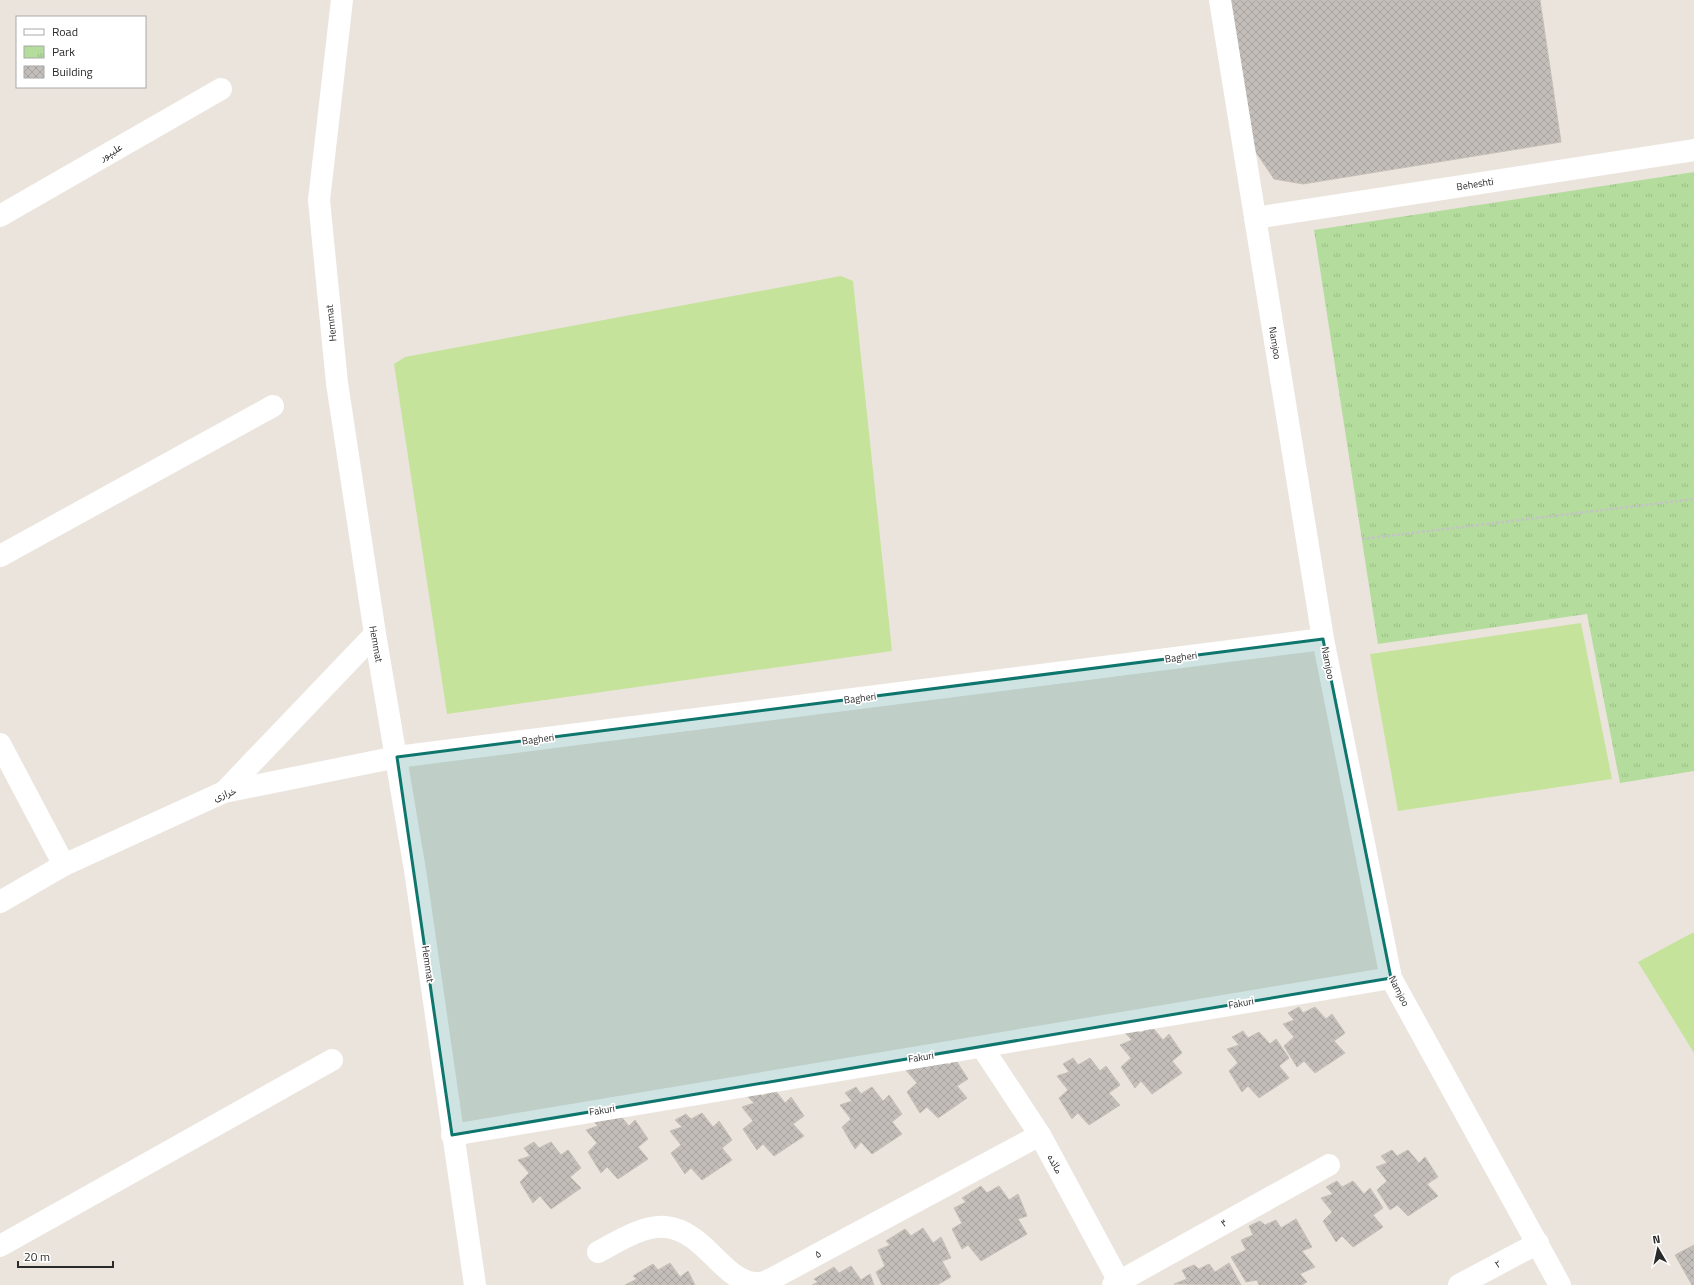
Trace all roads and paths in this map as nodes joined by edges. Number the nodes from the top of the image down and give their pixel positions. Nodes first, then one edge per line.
1 (342, 0) edge
2 (1220, 0) edge
3 (221, 89) dead end
4 (1694, 150) edge
5 (0, 216) edge
6 (1255, 218) junction
7 (273, 406) dead end
8 (1694, 499) edge
9 (1362, 540) dead end
10 (0, 556) edge
11 (375, 634) junction
12 (1323, 639) junction
13 (0, 744) edge
14 (397, 757) junction
15 (224, 792) junction
16 (64, 865) junction
17 (0, 902) edge
18 (1391, 978) junction
19 (982, 1047) junction
20 (332, 1060) dead end
21 (452, 1135) junction
22 (1040, 1135) junction
23 (1329, 1165) dead end
24 (1538, 1243) junction
25 (0, 1246) edge
26 (598, 1252) dead end
27 (1117, 1284) edge
28 (475, 1285) edge
29 (1459, 1285) edge
30 (1560, 1285) edge

1 - 11 street, Hemmat
2 - 6 street, Namjoo
3 - 5 street, علیپور
4 - 6 street, Beheshti
6 - 12 street, Namjoo
7 - 10 street
8 - 9 path
11 - 14 street, Hemmat
11 - 15 street
12 - 14 street, Bagheri
12 - 18 street, Namjoo
13 - 16 street
14 - 15 street, خرازی
14 - 21 street, Hemmat
15 - 16 street, خرازی
16 - 17 street, خرازی
18 - 19 street, Fakuri
18 - 24 street, Namjoo
19 - 21 street, Fakuri
19 - 22 street, مائده
20 - 25 street
21 - 28 street, Hemmat
22 - 26 street, ۵
22 - 27 street, مائده
23 - 27 street, ۴
24 - 29 street, ۲
24 - 30 street, Namjoo

